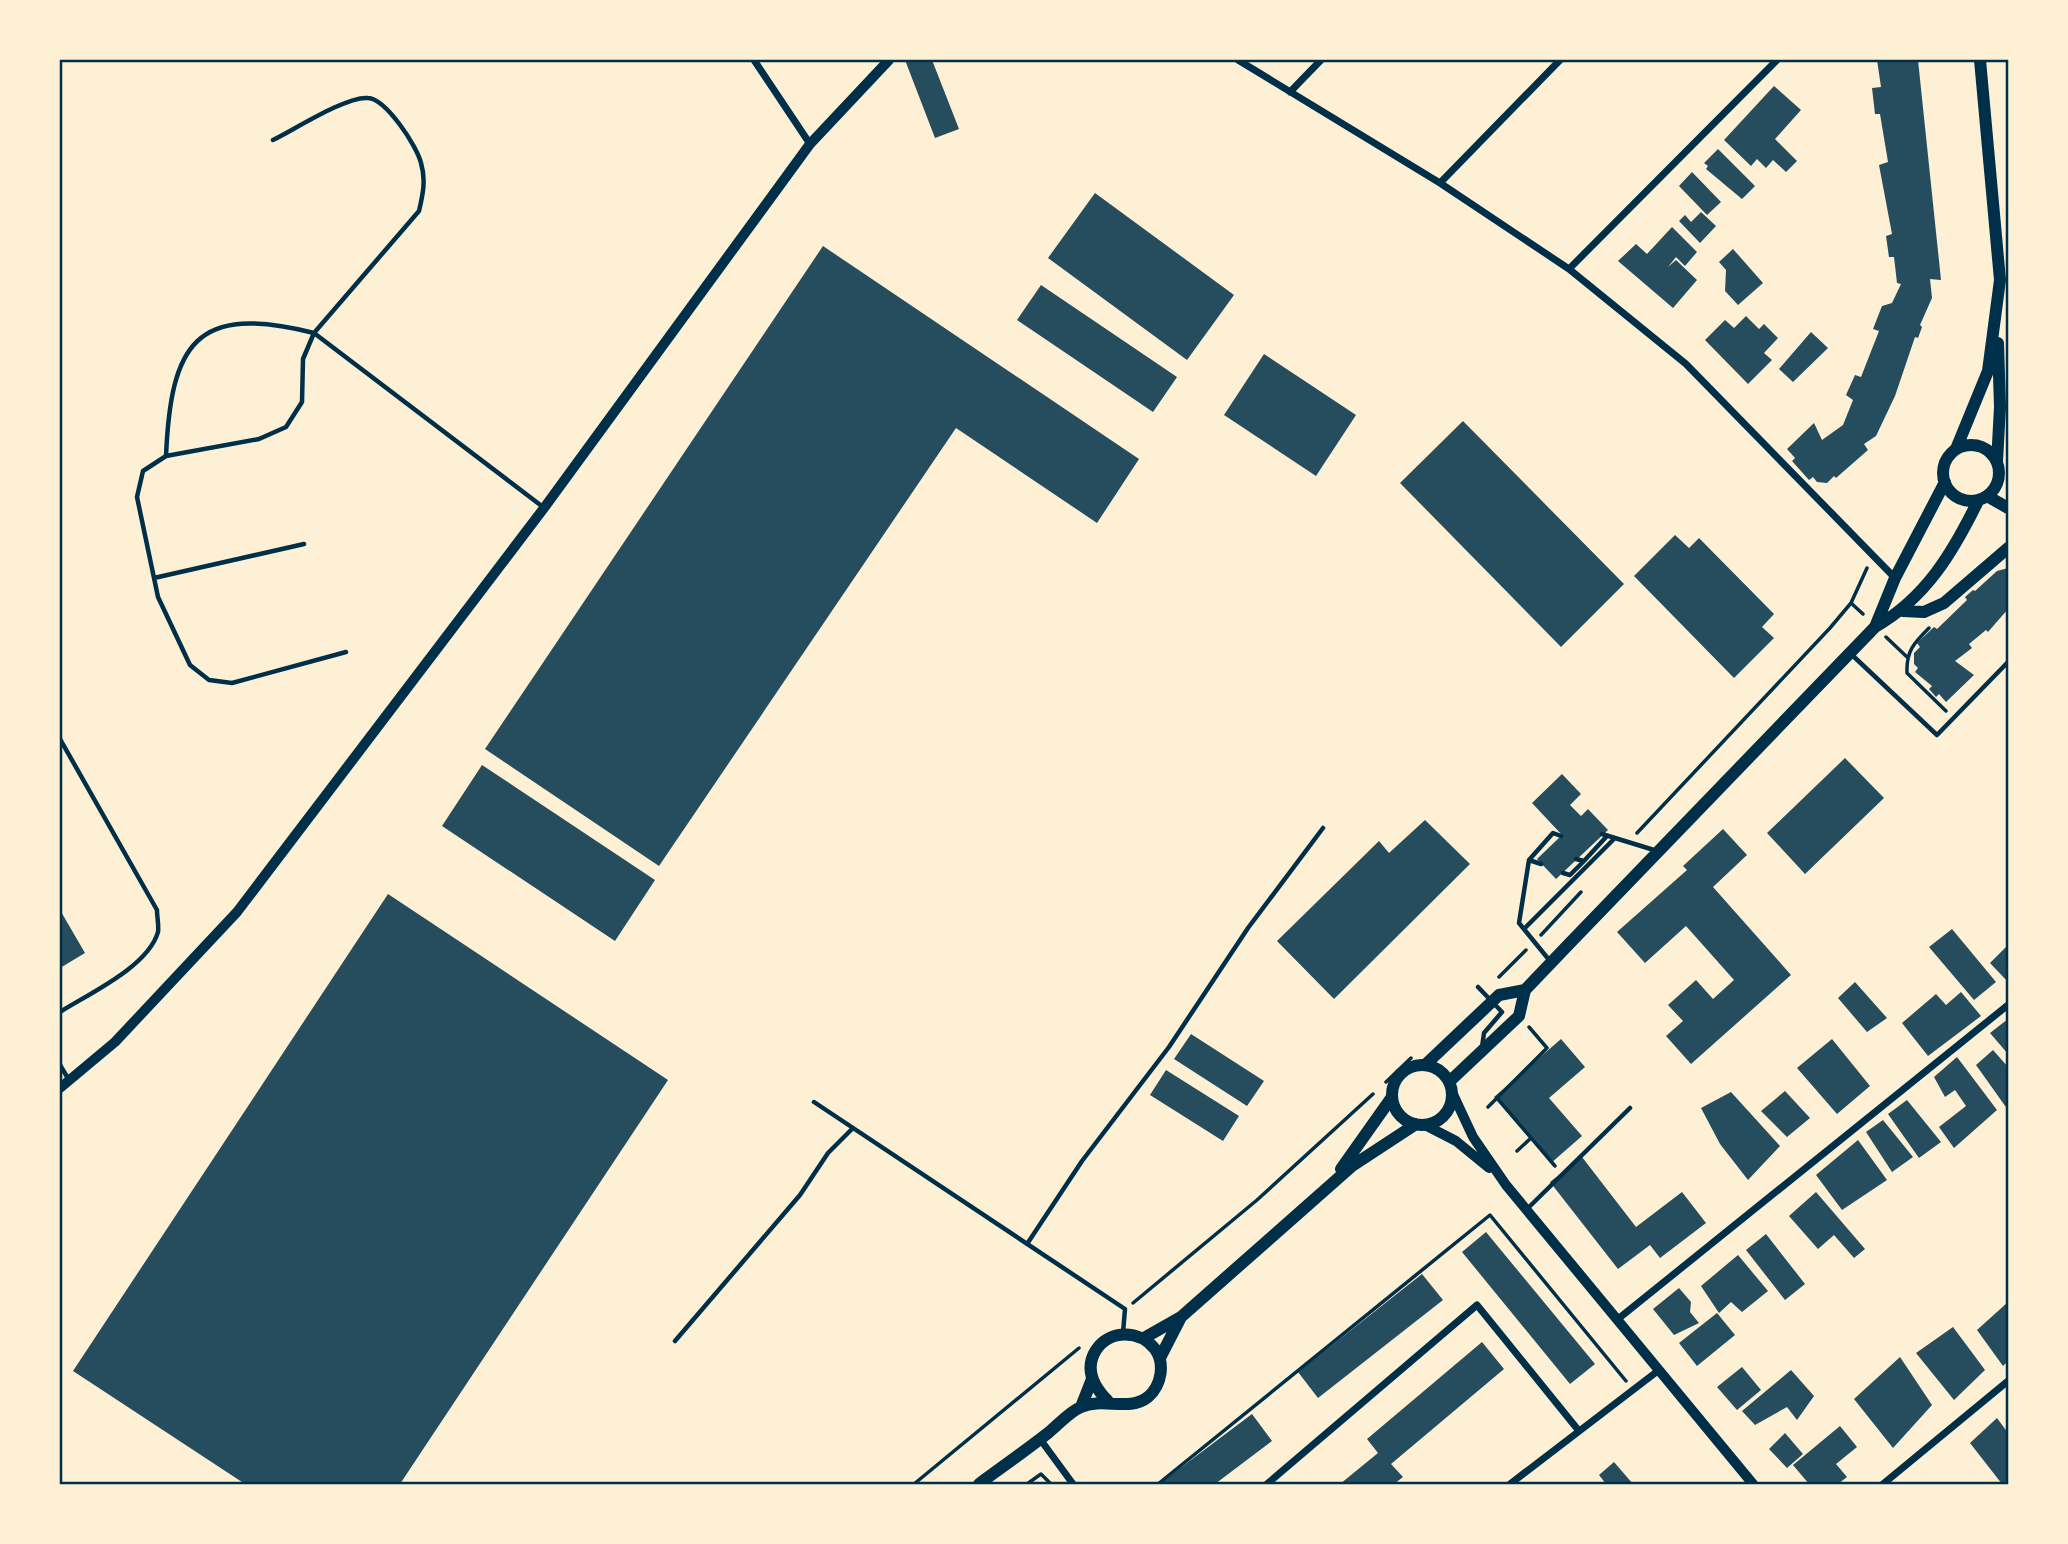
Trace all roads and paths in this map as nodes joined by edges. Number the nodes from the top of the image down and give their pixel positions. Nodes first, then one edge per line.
1 (754, 60) edge
2 (889, 60) edge
3 (1238, 60) edge
4 (1321, 60) edge
5 (1560, 60) edge
6 (1777, 60) edge
7 (1980, 60) edge
8 (1290, 92) junction
9 (273, 140) dead end
10 (810, 144) junction
11 (1440, 183) junction
12 (1569, 269) junction
13 (1997, 319) junction
14 (314, 332) junction
15 (1956, 449) junction
16 (166, 456) junction
17 (2001, 470) edge
18 (1945, 482) junction
19 (1982, 499) junction
20 (544, 508) junction
21 (2008, 508) edge
22 (304, 544) dead end
23 (2008, 548) edge
24 (1869, 559) dead end
25 (154, 578) junction
26 (1895, 578) junction
27 (1903, 611) junction
28 (1937, 620) dead end
29 (1875, 627) junction
30 (346, 652) dead end
31 (1851, 654) junction
32 (2008, 662) edge
33 (1954, 718) junction
34 (60, 740) edge
35 (1323, 828) dead end
36 (1561, 836) dead end
37 (1614, 839) junction
38 (1627, 843) junction
39 (1541, 847) junction
40 (1547, 849) dead end
41 (1658, 852) junction
42 (1576, 859) dead end
43 (1529, 860) junction
44 (1584, 861) junction
45 (1541, 864) dead end
46 (1563, 873) dead end
47 (1590, 883) dead end
48 (1524, 929) junction
49 (1534, 942) junction
50 (1551, 963) junction
51 (1478, 987) dead end
52 (1525, 990) junction
53 (1488, 997) junction
54 (2008, 1005) edge
55 (60, 1012) edge
56 (1528, 1025) dead end
57 (1422, 1049) dead end
58 (1481, 1053) junction
59 (60, 1065) edge
60 (1425, 1065) junction
61 (69, 1081) junction
62 (1451, 1087) junction
63 (60, 1088) edge
64 (1392, 1097) junction
65 (1497, 1098) junction
66 (814, 1102) dead end
67 (1488, 1107) dead end
68 (1630, 1108) dead end
69 (1420, 1125) junction
70 (853, 1128) junction
71 (1531, 1138) junction
72 (1517, 1151) dead end
73 (1562, 1175) junction
74 (1503, 1181) junction
75 (1325, 1188) junction
76 (1527, 1209) junction
77 (1027, 1244) junction
78 (1125, 1309) junction
79 (1181, 1317) junction
80 (1618, 1319) junction
81 (1122, 1334) junction
82 (1144, 1338) junction
83 (675, 1341) dead end
84 (1083, 1345) dead end
85 (1160, 1358) junction
86 (1658, 1370) junction
87 (1092, 1379) junction
88 (2008, 1381) edge
89 (1627, 1382) dead end
90 (1108, 1401) junction
91 (1081, 1407) junction
92 (1579, 1432) junction
93 (1040, 1440) junction
94 (914, 1485) edge
95 (979, 1485) edge
96 (1027, 1485) edge
97 (1051, 1485) edge
98 (1073, 1485) edge
99 (1158, 1485) edge
100 (1266, 1485) edge
101 (1510, 1485) edge
102 (1753, 1485) edge
103 (1883, 1485) edge

1 - 10 street
2 - 10 street
3 - 8 street
4 - 8 street
5 - 11 street
6 - 12 street
7 - 13 main road
8 - 11 street
9 - 14 lane
10 - 20 street
11 - 12 street
12 - 26 street
13 - 15 main road
13 - 17 main road
14 - 16 lane
14 - 16 lane
14 - 20 lane
15 - 17 main road
15 - 18 main road
16 - 25 lane
17 - 19 main road
18 - 19 main road
18 - 26 main road
19 - 21 main road
19 - 27 main road
20 - 61 street
22 - 25 lane
23 - 27 main road
24 - 38 path
25 - 30 lane
26 - 29 main road
27 - 29 main road
28 - 33 path
29 - 31 main road
31 - 33 lane
31 - 41 main road
32 - 33 lane
34 - 55 lane
35 - 77 lane
36 - 39 lane
37 - 38 lane
37 - 44 lane
37 - 48 lane
38 - 41 lane
39 - 40 lane
39 - 43 lane
41 - 50 main road
42 - 44 lane
43 - 45 lane
43 - 48 lane
44 - 46 lane
47 - 49 path
48 - 49 lane
49 - 50 lane
49 - 53 path
50 - 52 main road
51 - 53 lane
52 - 53 main road
52 - 58 main road
53 - 58 lane
53 - 60 main road
54 - 80 street
56 - 65 path
57 - 78 path
58 - 62 main road
59 - 61 lane
60 - 62 main road
60 - 64 main road
61 - 63 street
62 - 69 main road
62 - 74 main road
64 - 69 main road
64 - 75 main road
65 - 67 path
65 - 71 path
66 - 70 lane
68 - 73 lane
69 - 74 main road
69 - 75 main road
70 - 77 lane
70 - 83 lane
71 - 72 path
71 - 73 path
73 - 76 lane
74 - 76 main road
75 - 79 main road
76 - 80 main road
77 - 78 lane
78 - 81 lane
79 - 82 main road
79 - 85 main road
80 - 86 main road
81 - 82 main road
81 - 87 main road
82 - 85 main road
84 - 94 path
85 - 90 main road
86 - 92 street
86 - 102 main road
87 - 90 main road
87 - 91 main road
88 - 103 street
89 - 99 path
90 - 91 main road
91 - 93 main road
92 - 100 street
92 - 101 street
93 - 95 main road
93 - 98 street
96 - 97 path

